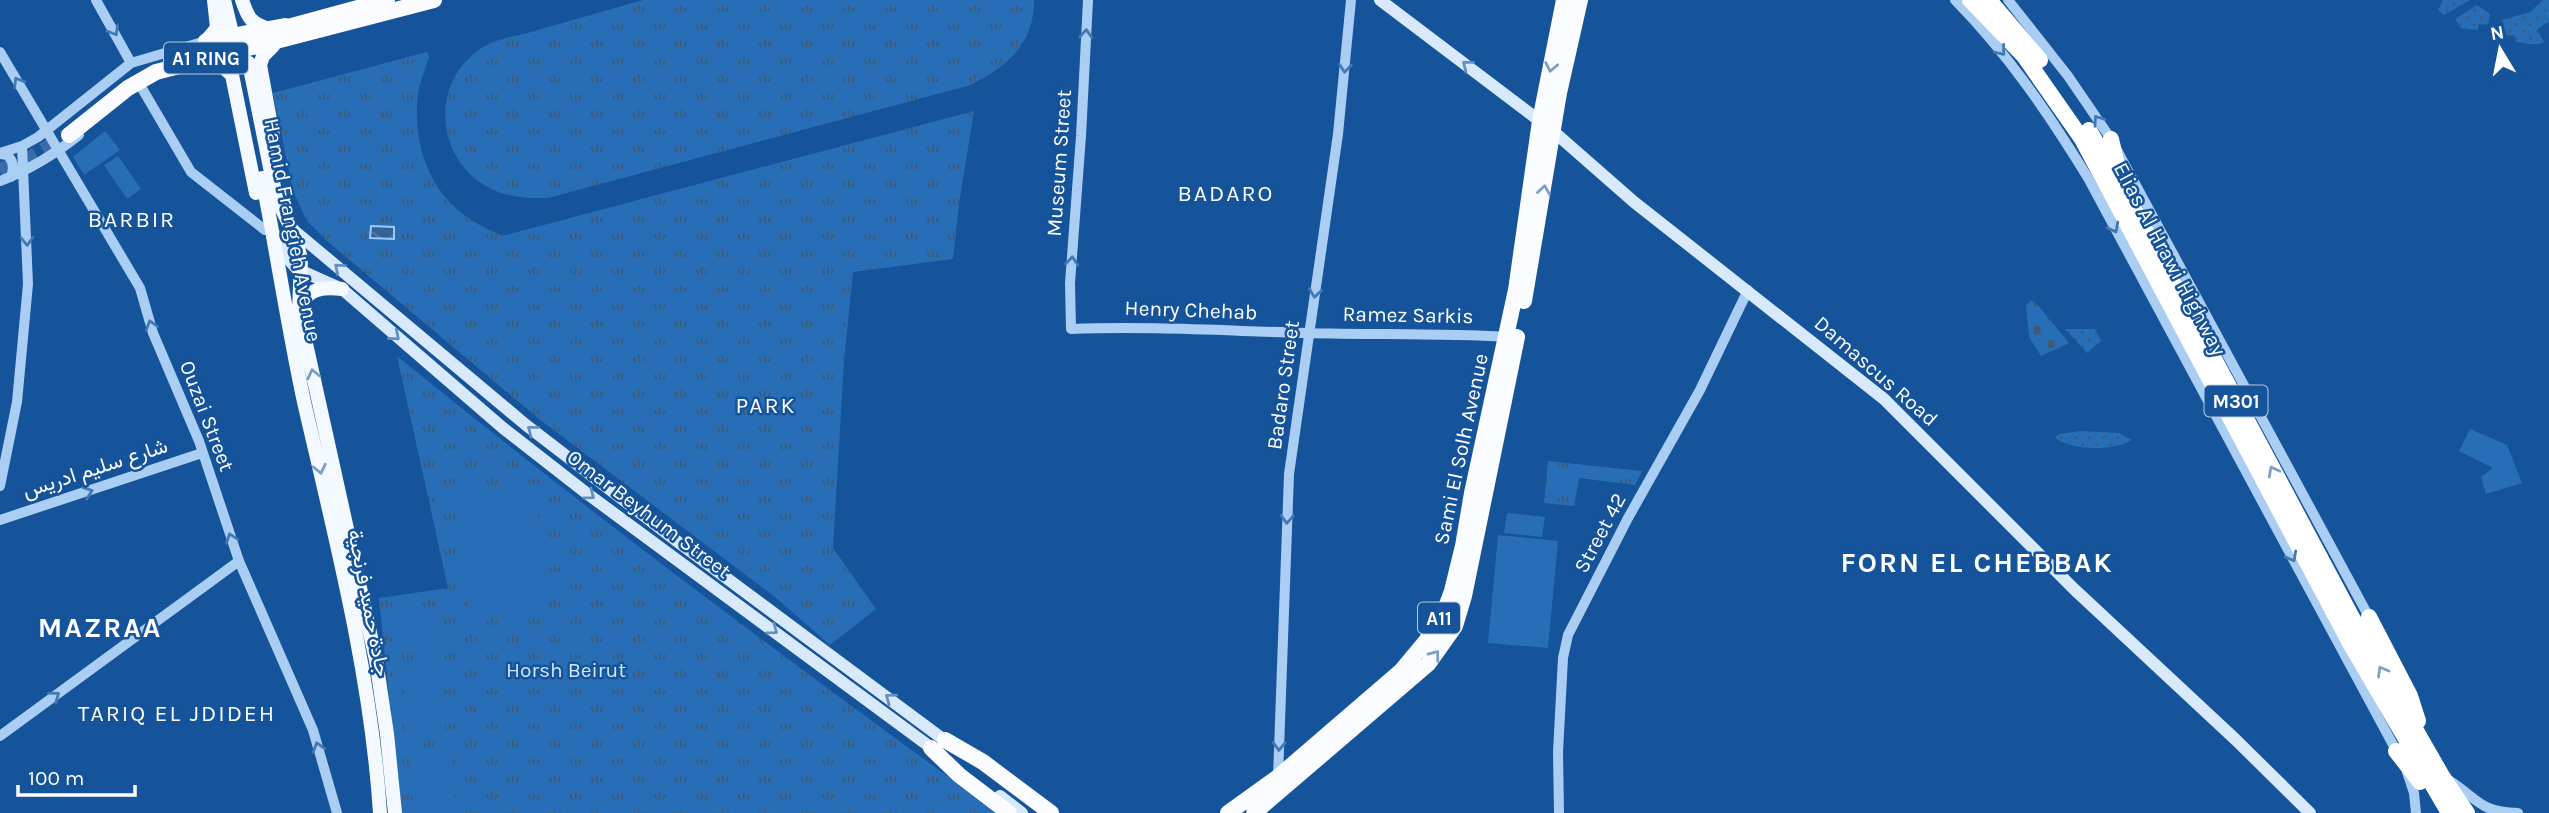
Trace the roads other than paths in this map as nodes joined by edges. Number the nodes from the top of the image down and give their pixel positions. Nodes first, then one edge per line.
1 (96, 0) edge
2 (215, 0) edge
3 (224, 0) edge
4 (235, 0) edge
5 (242, 0) edge
6 (387, 0) edge
7 (434, 0) edge
8 (1088, 0) edge
9 (1351, 0) edge
10 (1380, 0) edge
11 (1564, 0) edge
12 (1580, 0) edge
13 (1955, 0) edge
14 (1963, 0) edge
15 (1970, 0) edge
16 (1989, 0) edge
17 (2008, 0) edge
18 (358, 9) edge
19 (304, 22) junction
20 (1978, 24) junction
21 (270, 29) junction
22 (206, 41) junction
23 (273, 46) junction
24 (0, 52) edge
25 (131, 63) junction
26 (203, 64) junction
27 (140, 85) junction
28 (1546, 126) junction
29 (2058, 128) junction
30 (61, 132) junction
31 (2111, 139) junction
32 (22, 146) junction
33 (58, 151) junction
34 (0, 153) edge
35 (22, 173) junction
36 (5, 179) edge
37 (2119, 208) junction
38 (2139, 218) junction
39 (289, 224) junction
40 (269, 231) junction
41 (302, 272) junction
42 (342, 289) junction
43 (1748, 290) junction
44 (382, 305) junction
45 (299, 312) junction
46 (376, 320) junction
47 (1071, 329) joint
48 (1310, 333) junction
49 (1506, 337) junction
50 (202, 453) junction
51 (0, 486) edge
52 (0, 520) edge
53 (239, 561) junction
54 (2369, 617) joint
55 (0, 736) edge
56 (2422, 741) junction
57 (938, 744) junction
58 (2396, 751) junction
59 (1278, 777) junction
60 (2437, 781) junction
61 (337, 813) edge
62 (380, 813) edge
63 (395, 813) edge
64 (1009, 813) edge
65 (1022, 813) edge
66 (1041, 813) edge
67 (1051, 813) edge
68 (1228, 813) edge
69 (1254, 813) edge
70 (1559, 813) edge
71 (2310, 813) edge
72 (2416, 813) edge
73 (2443, 813) edge
74 (2449, 813) edge
75 (2468, 813) edge
76 (2518, 813) edge

1 -> 25 street
2 - 22 main road
3 - 4 main road
5 - 21 main road
6 - 18 highway, A1 RING
7 - 18 highway, A1 RING
47 -> 8 street, Museum Street
9 -> 48 street, Badaro Street
28 -> 10 main road, Damascus Road
11 -> 28 highway, Sami El Solh Avenue / A11
12 - 28 highway, Sami El Solh Avenue / A11
13 - 20 street, Elias Al Hrawi Highway
14 - 20 highway
15 - 37 highway, Elias Al Hrawi Highway / M301
16 - 38 highway, Elias Al Hrawi Highway / M301
31 -> 17 street, Elias Al Hrawi Highway
18 - 19 highway, A1 RING
18 - 23 highway
18 - 30 highway, A1 RING
19 - 21 highway
19 - 30 highway, A1 RING
20 -> 29 street, Elias Al Hrawi Highway
21 - 22 highway
22 - 25 street
23 - 26 highway
23 - 39 main road
30 -> 24 street, Ouzai Street
25 - 30 street
26 - 27 street
26 - 40 main road
27 - 30 street
27 - 40 street
28 - 43 main road, Damascus Road
28 - 49 highway, Sami El Solh Avenue / A11
69 -> 28 highway, Sami El Solh Avenue / A11
29 - 37 highway
29 -> 58 street, Elias Al Hrawi Highway
30 - 32 street
30 - 33 street, Ouzai Street
30 - 33 street
31 - 38 highway
31 - 54 street, Elias Al Hrawi Highway
32 - 34 street
32 - 35 street
33 - 35 street
50 -> 33 street, Ouzai Street
34 - 36 street
35 - 36 street
35 -> 51 street
37 - 60 highway, Elias Al Hrawi Highway / M301
56 -> 38 highway, Elias Al Hrawi Highway / M301
39 - 40 main road, Hamid Frangieh Avenue
39 - 41 main road, Hamid Frangieh Avenue
44 -> 39 main road, Omar Beyhum Street
40 - 41 main road
40 -> 62 main road, Hamid Frangieh Avenue
41 - 42 main road, Omar Beyhum Street
41 - 45 main road, Hamid Frangieh Avenue
42 - 45 main road
42 - 46 main road, Omar Beyhum Street
43 - 70 street, Street 42
43 - 71 main road, Damascus Road
44 - 46 main road
57 -> 44 main road, Omar Beyhum Street
63 -> 45 main road, Hamid Frangieh Avenue
46 -> 57 main road, Omar Beyhum Street
47 - 48 street, Henry Chehab
48 - 49 street, Ramez Sarkis
48 -> 59 street, Badaro Street
49 - 59 highway, Sami El Solh Avenue / A11
52 -> 50 street, شارع سليم ادريس
53 -> 50 street, Ouzai Street
55 -> 53 street
61 -> 53 street, Ouzai Street
54 - 56 highway
56 - 60 highway, Elias Al Hrawi Highway / M301
57 - 64 highway
57 - 65 main road, Omar Beyhum Street
57 - 66 main road, Omar Beyhum Street
57 - 67 highway
58 - 72 street, Elias Al Hrawi Highway
58 - 73 highway
59 - 68 highway, Sami El Solh Avenue / A11
60 - 74 highway, Elias Al Hrawi Highway / M301
60 - 75 highway, Elias Al Hrawi Highway / M301
60 - 76 street

